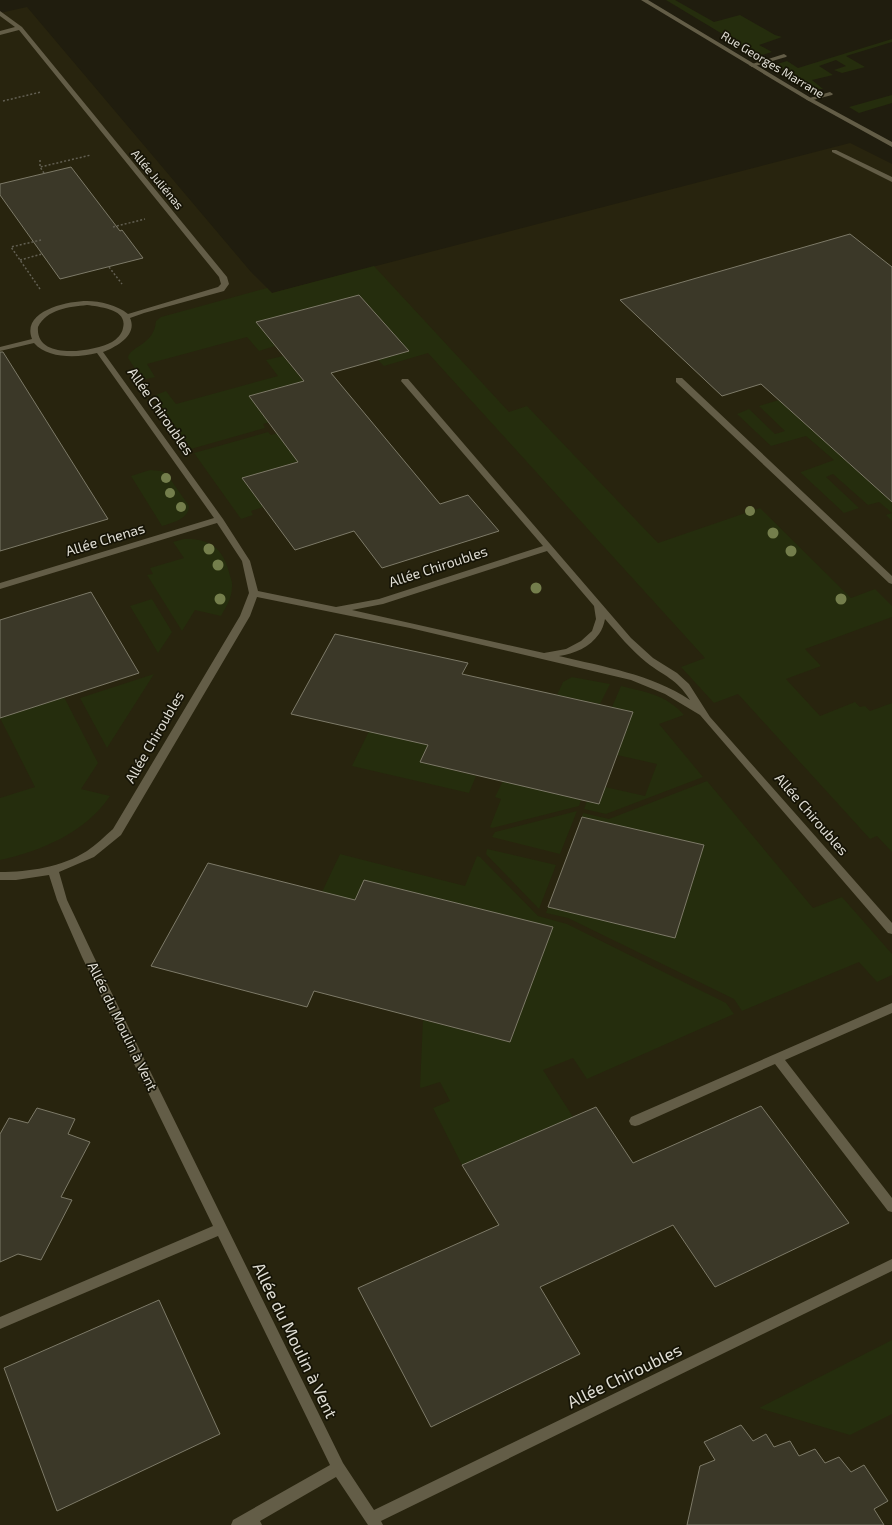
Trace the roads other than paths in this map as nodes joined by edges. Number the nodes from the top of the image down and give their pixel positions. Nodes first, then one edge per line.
1 (644, 0) edge
2 (0, 13) edge
3 (20, 28) junction
4 (0, 33) edge
5 (784, 56) dead end
6 (752, 65) junction
7 (830, 94) dead end
8 (809, 99) junction
9 (892, 145) edge
10 (834, 152) dead end
11 (892, 180) edge
12 (126, 317) junction
13 (36, 340) junction
14 (0, 349) edge
15 (100, 351) junction
16 (680, 380) dead end
17 (405, 381) dead end
18 (219, 520) junction
19 (549, 547) junction
20 (892, 581) edge
21 (0, 586) edge
22 (254, 593) junction
23 (597, 604) junction
24 (336, 610) junction
25 (541, 656) junction
26 (707, 719) junction
27 (53, 870) junction
28 (0, 876) edge
29 (892, 930) edge
30 (892, 1008) edge
31 (778, 1058) junction
32 (635, 1121) dead end
33 (892, 1207) edge
34 (221, 1229) junction
35 (892, 1265) edge
36 (0, 1323) edge
37 (338, 1468) junction
38 (253, 1522) edge
39 (374, 1522) edge
40 (238, 1525) edge

1 - 6 street, Rue Georges Marrane
2 - 3 street, Allée Juliénas
3 - 4 street
3 - 12 street, Allée Juliénas
5 - 6 street
6 - 8 street, Rue Georges Marrane
7 - 8 street
8 - 9 street, Rue Georges Marrane
10 - 11 street
12 - 13 street
12 - 15 street
13 - 14 street
13 - 15 street
15 - 18 street, Allée Chiroubles
16 - 20 street
17 - 19 street, Allée Chiroubles
18 - 21 street, Allée Chenas
18 - 22 street, Allée Chiroubles
19 - 23 street, Allée Chiroubles
19 - 24 street, Allée Chiroubles
22 - 24 street, Allée Chiroubles
22 - 27 street, Allée Chiroubles
23 - 25 street, Allée Chiroubles
23 - 26 street, Allée Chiroubles
24 - 25 street, Allée Chiroubles
25 - 26 street, Allée Chiroubles
26 - 29 street, Allée Chiroubles
27 - 28 street
27 - 34 street, Allée du Moulin à Vent
30 - 31 street
31 - 32 street
31 - 33 street
34 - 36 street
34 - 37 street, Allée du Moulin à Vent
35 - 39 street, Allée Chiroubles
37 - 38 street
37 - 39 street, Allée du Moulin à Vent
38 - 40 street

